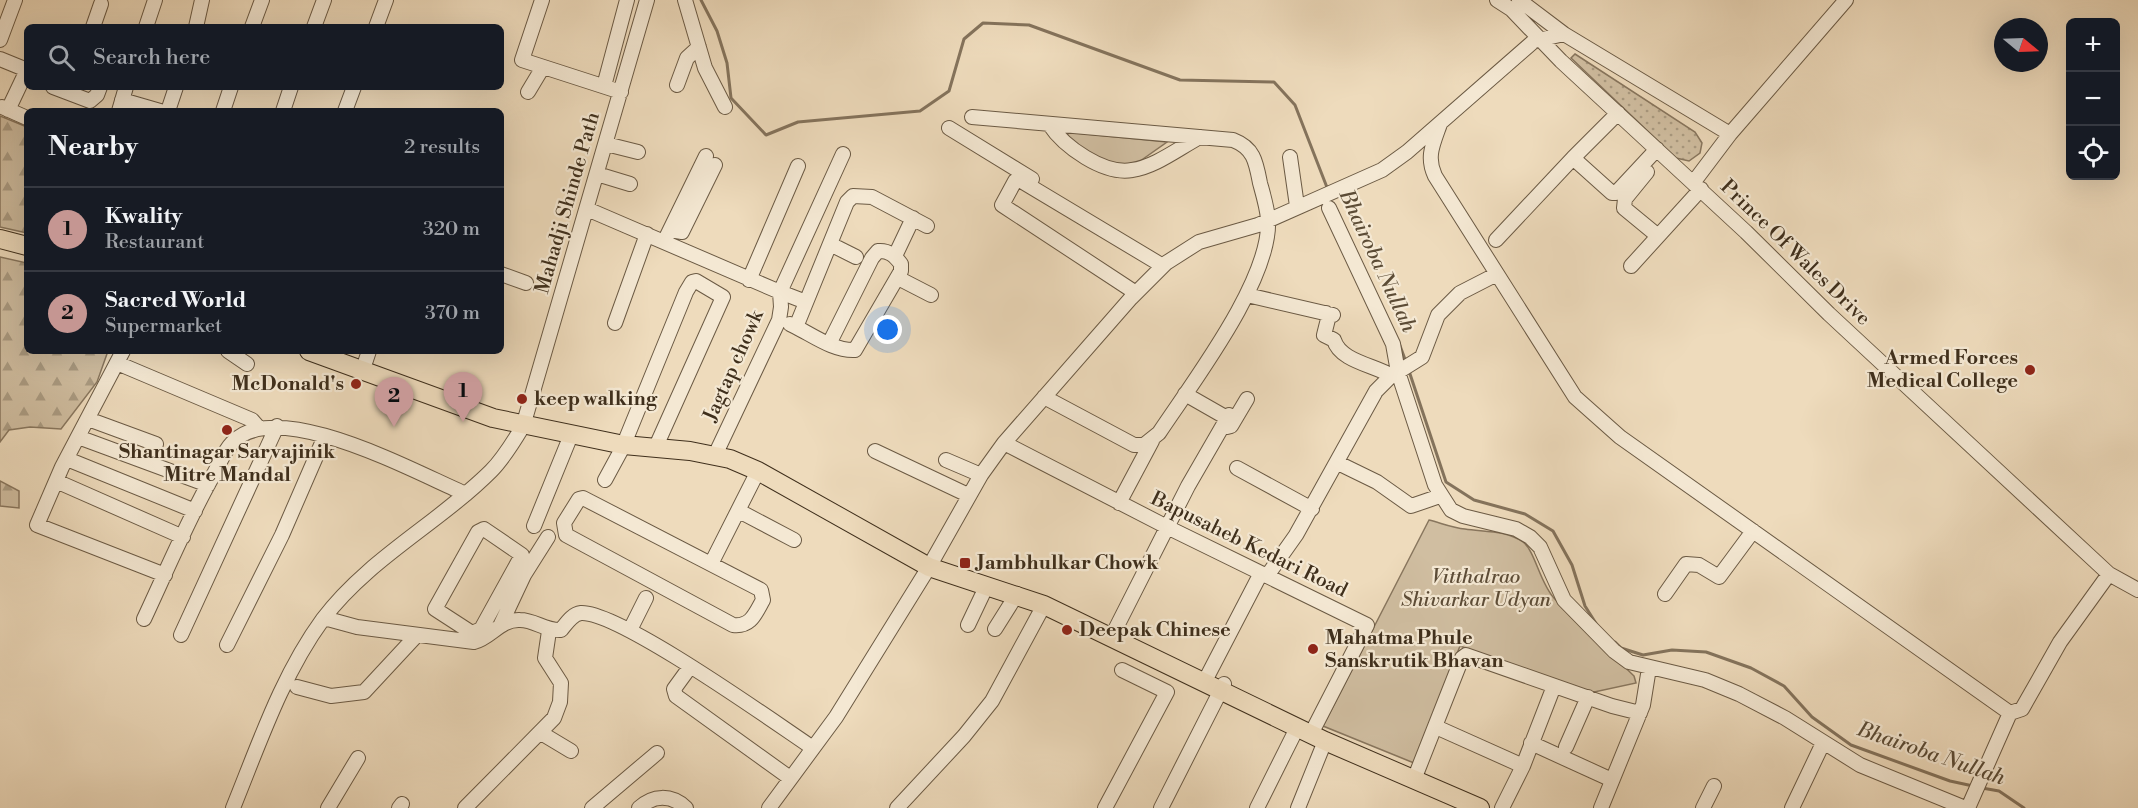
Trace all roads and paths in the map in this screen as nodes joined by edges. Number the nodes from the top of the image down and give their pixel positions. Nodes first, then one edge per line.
1 (15, 0) edge
2 (155, 0) edge
3 (202, 0) edge
4 (262, 0) edge
5 (324, 0) edge
6 (387, 0) edge
7 (542, 0) edge
8 (627, 0) edge
9 (647, 0) edge
10 (685, 0) edge
11 (1497, 0) edge
12 (1519, 0) edge
13 (1846, 0) edge
14 (101, 3) dead end
15 (94, 24) edge
16 (147, 24) edge
17 (197, 24) edge
18 (253, 24) edge
19 (315, 24) edge
20 (377, 24) edge
21 (1564, 34) junction
22 (0, 40) edge
23 (1541, 40) junction
24 (699, 48) junction
25 (0, 59) edge
26 (543, 67) junction
27 (24, 69) edge
28 (24, 79) edge
29 (677, 85) dead end
30 (604, 86) junction
31 (61, 90) edge
32 (99, 90) edge
33 (175, 90) edge
34 (230, 90) edge
35 (290, 90) edge
36 (353, 90) edge
37 (528, 92) dead end
38 (621, 92) junction
39 (122, 99) edge
40 (4, 108) edge
41 (150, 108) edge
42 (169, 108) edge
43 (224, 108) edge
44 (284, 108) edge
45 (346, 108) edge
46 (725, 108) dead end
47 (1618, 113) junction
48 (24, 117) edge
49 (972, 117) dead end
50 (1441, 122) junction
51 (1049, 124) junction
52 (949, 128) dead end
53 (1730, 134) junction
54 (1200, 137) junction
55 (606, 144) junction
56 (1659, 151) junction
57 (638, 152) dead end
58 (843, 154) dead end
59 (1290, 157) dead end
60 (1573, 158) junction
61 (711, 160) dead end
62 (798, 166) dead end
63 (597, 174) junction
64 (630, 184) dead end
65 (1697, 186) junction
66 (1301, 204) junction
67 (1329, 208) dead end
68 (587, 209) junction
69 (913, 219) junction
70 (1268, 220) junction
71 (927, 226) dead end
72 (647, 234) junction
73 (667, 236) junction
74 (1658, 236) junction
75 (0, 239) edge
76 (1496, 240) dead end
77 (830, 244) junction
78 (24, 245) edge
79 (0, 252) edge
80 (895, 256) junction
81 (856, 257) dead end
82 (24, 258) edge
83 (1165, 264) junction
84 (1631, 266) dead end
85 (1497, 274) junction
86 (504, 275) edge
87 (898, 278) junction
88 (749, 280) junction
89 (526, 283) dead end
90 (1136, 293) junction
91 (779, 295) junction
92 (931, 295) dead end
93 (1247, 295) junction
94 (806, 302) junction
95 (779, 320) junction
96 (615, 322) dead end
97 (796, 327) junction
98 (829, 344) junction
99 (232, 354) edge
100 (326, 354) edge
101 (348, 354) edge
102 (120, 357) edge
103 (365, 361) edge
104 (247, 364) dead end
105 (1395, 374) junction
106 (1185, 394) junction
107 (1044, 397) junction
108 (1247, 399) dead end
109 (88, 419) junction
110 (1226, 419) junction
111 (525, 422) junction
112 (277, 426) junction
113 (259, 428) junction
114 (571, 435) junction
115 (325, 436) junction
116 (78, 437) junction
117 (1152, 441) junction
118 (625, 442) junction
119 (658, 442) junction
120 (1004, 443) junction
121 (156, 444) dead end
122 (718, 449) junction
123 (875, 451) dead end
124 (67, 459) junction
125 (946, 460) dead end
126 (1338, 464) junction
127 (1237, 468) dead end
128 (758, 471) junction
129 (981, 475) junction
130 (605, 480) dead end
131 (56, 481) junction
132 (208, 484) junction
133 (466, 494) junction
134 (968, 495) junction
135 (1440, 496) junction
136 (1119, 503) junction
137 (1311, 509) junction
138 (195, 511) junction
139 (739, 512) junction
140 (534, 526) dead end
141 (1169, 528) junction
142 (1753, 531) junction
143 (183, 537) junction
144 (548, 537) dead end
145 (794, 540) dead end
146 (711, 564) junction
147 (931, 564) junction
148 (1264, 574) junction
149 (2109, 574) junction
150 (165, 575) junction
151 (987, 585) junction
152 (2138, 590) edge
153 (1017, 594) junction
154 (1665, 594) dead end
155 (646, 598) dead end
156 (1044, 605) junction
157 (324, 618) junction
158 (144, 619) dead end
159 (501, 624) junction
160 (968, 625) dead end
161 (995, 629) dead end
162 (630, 630) junction
163 (1115, 630) junction
164 (549, 631) junction
165 (181, 634) dead end
166 (417, 634) junction
167 (476, 636) junction
168 (227, 645) dead end
169 (690, 667) junction
170 (1649, 668) junction
171 (1122, 670) dead end
172 (1208, 675) junction
173 (1554, 686) junction
174 (297, 687) dead end
175 (1223, 687) junction
176 (1588, 697) junction
177 (1640, 713) junction
178 (2010, 713) junction
179 (1436, 727) junction
180 (541, 733) junction
181 (1312, 733) junction
182 (1531, 743) junction
183 (1823, 743) junction
184 (1566, 747) dead end
185 (813, 748) junction
186 (571, 751) dead end
187 (657, 753) dead end
188 (358, 758) dead end
189 (1523, 766) junction
190 (1417, 772) junction
191 (790, 778) junction
192 (1612, 780) junction
193 (1714, 786) dead end
194 (1968, 804) edge
195 (232, 808) edge
196 (328, 808) edge
197 (465, 808) edge
198 (592, 808) edge
199 (639, 808) edge
200 (686, 808) edge
201 (769, 808) edge
202 (897, 808) edge
203 (1105, 808) edge
204 (1161, 808) edge
205 (1257, 808) edge
206 (1298, 808) edge
207 (1480, 808) edge
208 (1495, 808) edge
209 (1503, 808) edge
210 (1601, 808) edge
211 (1703, 808) edge
212 (1792, 808) edge

1 - 22 street
2 - 16 street
3 - 17 street
4 - 18 street
5 - 19 street
6 - 20 street
7 - 26 street
8 - 30 street
9 - 38 street, Mahadji Shinde Path
10 - 24 street
11 - 23 street, Prince Of Wales Drive
12 - 21 street
13 - 53 street, Prince Of Wales Drive
14 - 15 street
21 - 23 street
21 - 53 street
23 - 47 street, Prince Of Wales Drive
23 - 50 street
24 - 29 street
24 - 46 street
25 - 27 street
26 - 30 street
26 - 37 street
28 - 40 street
30 - 38 street
31 - 32 street
33 - 42 street
34 - 43 street
35 - 44 street
36 - 45 street
38 - 55 street, Mahadji Shinde Path
39 - 41 street
40 - 48 street
47 - 56 street, Prince Of Wales Drive
47 - 60 street
49 - 51 street
50 - 66 street
50 - 85 street
51 - 54 street
51 - 54 street
52 - 83 street
53 - 65 street, Prince Of Wales Drive
54 - 70 street
55 - 57 street
55 - 63 street, Mahadji Shinde Path
56 - 60 street
56 - 65 street, Prince Of Wales Drive
56 - 74 street
58 - 91 street
59 - 66 street
60 - 76 street
61 - 73 street
62 - 88 street
63 - 64 street
63 - 68 street, Mahadji Shinde Path
65 - 74 street
65 - 149 street, Prince Of Wales Drive
66 - 70 street
67 - 105 street
68 - 72 street
68 - 111 street, Mahadji Shinde Path
69 - 71 street
69 - 77 street
69 - 80 street
70 - 83 street
70 - 93 street
72 - 73 street
72 - 96 street
73 - 88 street
74 - 84 street
75 - 78 main road
77 - 81 street
77 - 94 street
79 - 82 main road
80 - 87 street
80 - 98 street
83 - 90 street
83 - 90 street
85 - 105 street
85 - 142 street
86 - 89 street
87 - 92 street
87 - 98 street
88 - 91 street
90 - 107 street
91 - 94 street
91 - 95 street, Jagtap chowk
93 - 105 street
93 - 106 street
94 - 97 street
95 - 97 street
95 - 122 street, Jagtap chowk
97 - 98 street
99 - 104 street
100 - 103 main road
101 - 103 main road
102 - 109 street
102 - 113 street
103 - 111 main road
105 - 126 street
105 - 135 street
106 - 110 street
106 - 117 street
107 - 117 street
107 - 120 street
108 - 110 street
109 - 116 street
109 - 121 street
110 - 141 street
111 - 114 main road
111 - 118 main road
111 - 133 street, Mahadji Shinde Path
112 - 113 street
112 - 115 street
112 - 165 street
113 - 132 street
114 - 118 main road
114 - 140 street
115 - 133 street
115 - 168 street
116 - 124 street
116 - 132 street
117 - 136 street
118 - 119 main road
118 - 119 street
118 - 128 main road
118 - 130 street
119 - 122 main road
120 - 129 street
120 - 136 street, Bapusaheb Kedari Road
122 - 147 main road
123 - 134 street
124 - 131 street
124 - 138 street
125 - 129 street
126 - 135 street
126 - 137 street
127 - 137 street
128 - 139 street
128 - 147 main road
129 - 134 street
131 - 143 street
131 - 150 street
132 - 138 street
133 - 157 street, Mahadji Shinde Path
134 - 147 street
135 - 170 street
136 - 141 street, Bapusaheb Kedari Road
137 - 148 street
138 - 143 street
139 - 145 street
139 - 146 street
141 - 148 street, Bapusaheb Kedari Road
141 - 163 street
142 - 154 street
142 - 178 street
143 - 150 street
144 - 159 street
146 - 146 street
147 - 151 main road
147 - 163 main road
147 - 185 street
148 - 172 street
148 - 181 street, Bapusaheb Kedari Road
149 - 152 street, Prince Of Wales Drive
149 - 178 street
150 - 158 street
151 - 153 main road
151 - 160 street
153 - 156 main road
153 - 161 street
155 - 162 street
156 - 175 main road
156 - 202 street
157 - 166 street
157 - 195 street, Mahadji Shinde Path
159 - 164 street
159 - 167 street
162 - 164 street
162 - 169 street
163 - 172 main road
164 - 180 street
166 - 167 street
166 - 174 street
167 - 167 street
169 - 185 street
169 - 191 street
170 - 177 street
170 - 183 street
171 - 203 street
172 - 175 main road
173 - 176 street
173 - 179 street
173 - 182 street
175 - 181 main road
175 - 204 street
176 - 177 street
176 - 184 street
177 - 192 street
178 - 194 street
179 - 189 street
179 - 190 street
180 - 186 street
180 - 197 street
181 - 190 main road
181 - 205 street
181 - 206 street
181 - 207 main road
182 - 189 street
182 - 192 street
183 - 194 street
183 - 212 street
185 - 191 street
187 - 198 street
188 - 196 street
189 - 209 street
190 - 208 main road
191 - 201 street
192 - 210 street
193 - 211 street
199 - 200 street

